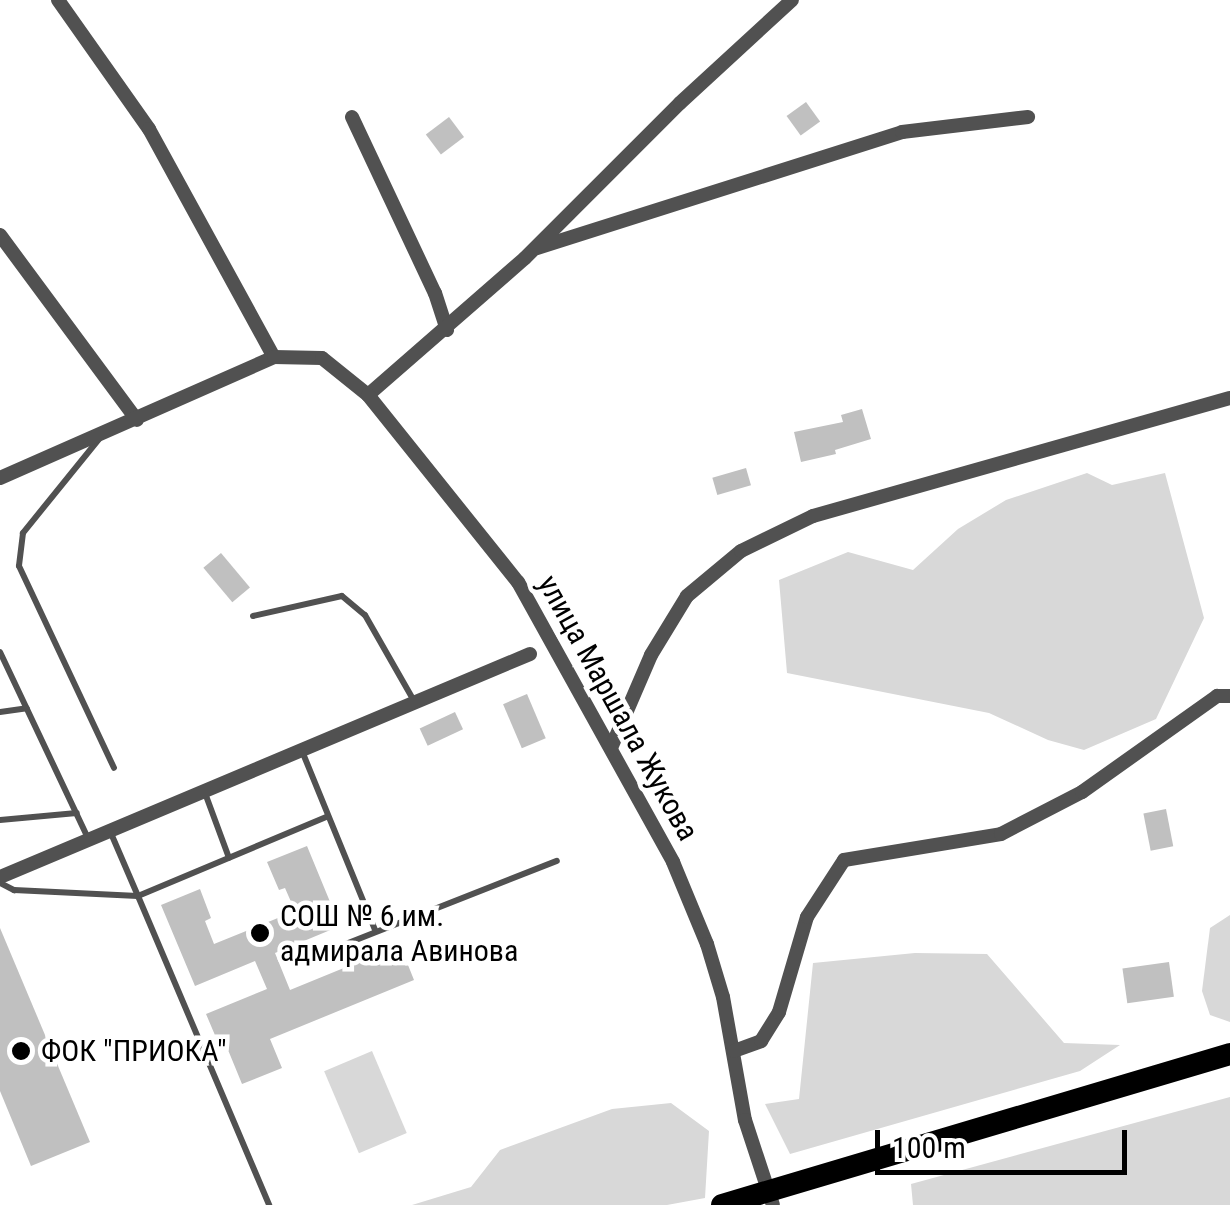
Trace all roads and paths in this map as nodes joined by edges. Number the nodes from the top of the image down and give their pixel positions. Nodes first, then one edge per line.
1 (58, 0) edge
2 (792, 0) edge
3 (352, 117) dead end
4 (1028, 117) dead end
5 (0, 234) edge
6 (534, 249) junction
7 (447, 330) junction
8 (274, 357) junction
9 (368, 396) junction
10 (1230, 398) edge
11 (137, 420) junction
12 (103, 434) junction
13 (1, 476) edge
14 (253, 616) dead end
15 (0, 652) edge
16 (530, 654) dead end
17 (1230, 696) edge
18 (414, 702) junction
19 (27, 708) junction
20 (0, 712) edge
21 (611, 748) junction
22 (301, 750) junction
23 (114, 768) dead end
24 (204, 791) junction
25 (77, 813) junction
26 (328, 816) junction
27 (0, 820) edge
28 (110, 830) junction
29 (89, 839) junction
30 (229, 858) junction
31 (557, 860) dead end
32 (0, 880) edge
33 (138, 896) junction
34 (375, 930) junction
35 (300, 962) dead end
36 (734, 1051) junction
37 (1230, 1054) edge
38 (772, 1198) edge
39 (268, 1205) edge
40 (722, 1205) edge

1 - 8 street
2 - 6 street
3 - 7 street
4 - 6 street
5 - 11 street
6 - 7 street
7 - 9 street
8 - 9 street, улица Маршала Жукова
8 - 11 street
9 - 21 street, улица Маршала Жукова
10 - 21 street
11 - 12 street
12 - 13 street
12 - 23 lane
14 - 18 lane
15 - 19 lane
16 - 18 street
17 - 36 street
18 - 22 street
19 - 20 lane
19 - 25 lane
21 - 36 street, улица Маршала Жукова
22 - 24 street
22 - 26 lane
24 - 28 street
24 - 30 lane
25 - 27 lane
25 - 29 lane
26 - 30 lane
26 - 34 lane
28 - 29 street
28 - 33 lane
29 - 32 street
30 - 33 lane
31 - 34 lane
32 - 33 lane
33 - 39 lane
34 - 35 lane
36 - 38 street, улица Маршала Жукова
37 - 38 main road
38 - 40 main road

